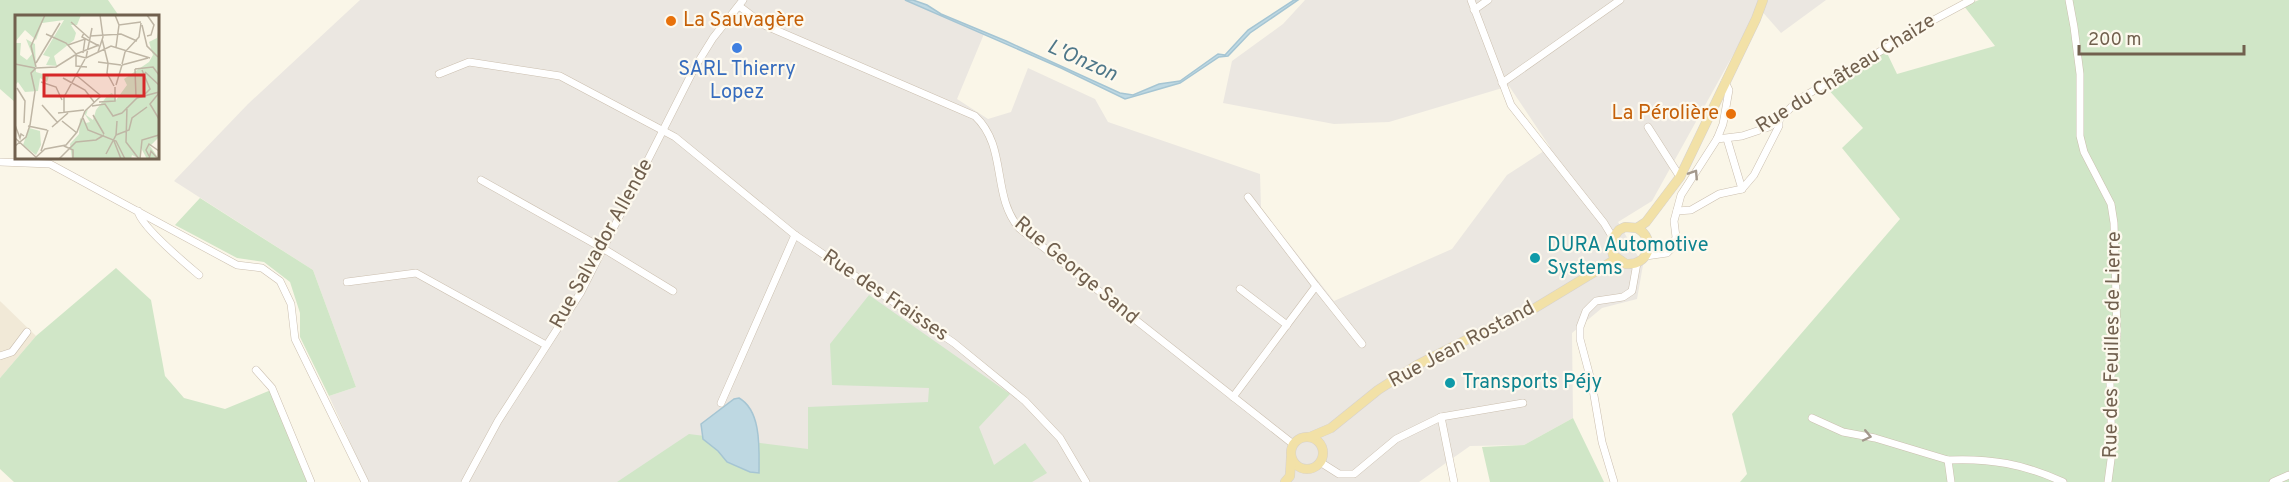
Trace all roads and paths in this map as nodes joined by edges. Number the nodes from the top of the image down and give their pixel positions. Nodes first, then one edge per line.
1 (1471, 0) edge
2 (1488, 0) edge
3 (1620, 0) edge
4 (1763, 0) edge
5 (1971, 0) edge
6 (2069, 0) edge
7 (741, 3) edge
8 (1474, 10) junction
9 (439, 74) dead end
10 (1725, 82) junction
11 (1502, 83) junction
12 (1779, 120) junction
13 (1648, 127) dead end
14 (663, 129) junction
15 (1717, 139) junction
16 (1727, 139) junction
17 (0, 162) edge
18 (1680, 177) junction
19 (481, 180) dead end
20 (1742, 189) junction
21 (1248, 197) dead end
22 (1677, 211) junction
23 (138, 212) junction
24 (1641, 231) junction
25 (795, 234) junction
26 (1616, 234) junction
27 (604, 249) junction
28 (1612, 251) junction
29 (1648, 252) junction
30 (1622, 262) junction
31 (1637, 263) junction
32 (1599, 269) junction
33 (199, 275) dead end
34 (1635, 276) junction
35 (347, 282) dead end
36 (1316, 286) junction
37 (1240, 289) dead end
38 (673, 291) dead end
39 (1287, 325) junction
40 (27, 332) dead end
41 (1362, 344) dead end
42 (546, 345) junction
43 (0, 356) edge
44 (256, 370) dead end
45 (1233, 397) junction
46 (721, 403) dead end
47 (1523, 403) dead end
48 (1441, 417) junction
49 (1812, 418) dead end
50 (1331, 428) junction
51 (1310, 437) junction
52 (1293, 444) junction
53 (1322, 448) junction
54 (1291, 458) junction
55 (1947, 460) junction
56 (1320, 462) junction
57 (1303, 469) junction
58 (2289, 475) edge
59 (1287, 479) edge
60 (311, 482) edge
61 (365, 482) edge
62 (465, 482) edge
63 (1086, 482) edge
64 (1454, 482) edge
65 (1614, 482) edge
66 (1951, 482) edge
67 (2063, 482) edge
68 (2108, 482) edge
69 (2273, 482) edge

1 - 8 street
2 - 8 street
3 - 11 street
4 - 10 main road
5 - 12 street, Rue du Château Chaize
6 - 68 street, Rue des Feuilles de Lierre
7 - 14 street, Rue Salvador Allende
7 - 45 street, Rue George Sand
8 - 11 street
9 - 14 street, Rue des Fraisses
10 - 15 street
10 - 18 main road
11 - 26 street
12 - 16 street, Rue du Château Chaize
12 - 20 street
13 - 18 street
14 - 25 street, Rue des Fraisses
14 - 27 street, Rue Salvador Allende
15 - 16 street, Rue du Château Chaize
22 -> 15 street
16 - 20 street
17 - 23 street
18 - 24 main road
19 - 27 street
20 - 22 street
21 - 36 street
22 - 29 street
23 - 33 street
23 - 61 street
24 - 26 main road
24 - 29 main road
25 - 46 street
25 - 63 street, Rue des Fraisses
26 - 28 main road
27 - 38 street
27 - 42 street, Rue Salvador Allende
28 - 30 main road
28 - 32 main road
29 - 31 main road
30 - 31 main road
30 - 32 main road, Rue Jean Rostand
30 - 34 street
31 - 34 street
32 - 50 main road, Rue Jean Rostand
34 - 65 street
35 - 42 street
36 - 39 street
36 - 41 street
37 - 39 street
39 - 45 street
40 - 43 street
42 - 62 street, Rue Salvador Allende
44 - 60 street
45 - 52 street, Rue George Sand
47 - 48 street
48 - 56 street
48 - 64 street
49 -> 55 street
50 - 51 main road
50 - 53 main road
51 - 52 main road
51 - 53 main road
52 - 54 main road
53 - 56 main road
54 - 57 main road
54 - 59 main road
55 - 66 street
55 - 67 street
56 - 57 main road
57 - 59 main road
58 - 69 street

